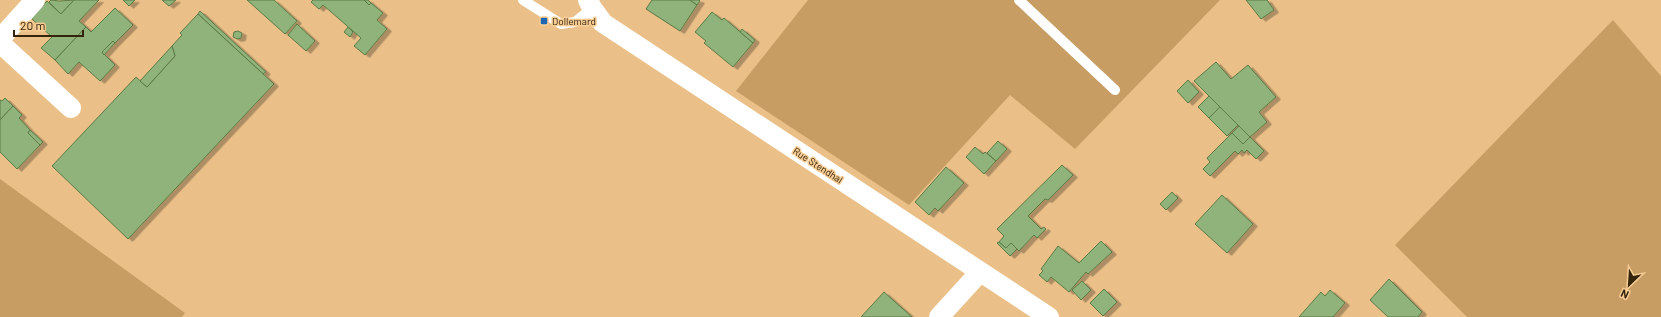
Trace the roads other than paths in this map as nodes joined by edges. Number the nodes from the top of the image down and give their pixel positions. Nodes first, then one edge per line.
1 (35, 0) edge
2 (523, 0) edge
3 (1020, 0) edge
4 (590, 4) edge
5 (0, 39) edge
6 (0, 43) edge
7 (1115, 90) dead end
8 (71, 108) dead end
9 (980, 272) junction
10 (938, 317) edge
11 (1049, 317) edge

1 - 5 street
2 - 4 lane, Rue Stendhal
3 - 7 lane
4 - 9 street, Rue Stendhal
6 - 8 street
9 - 10 street
9 - 11 street, Rue Stendhal

